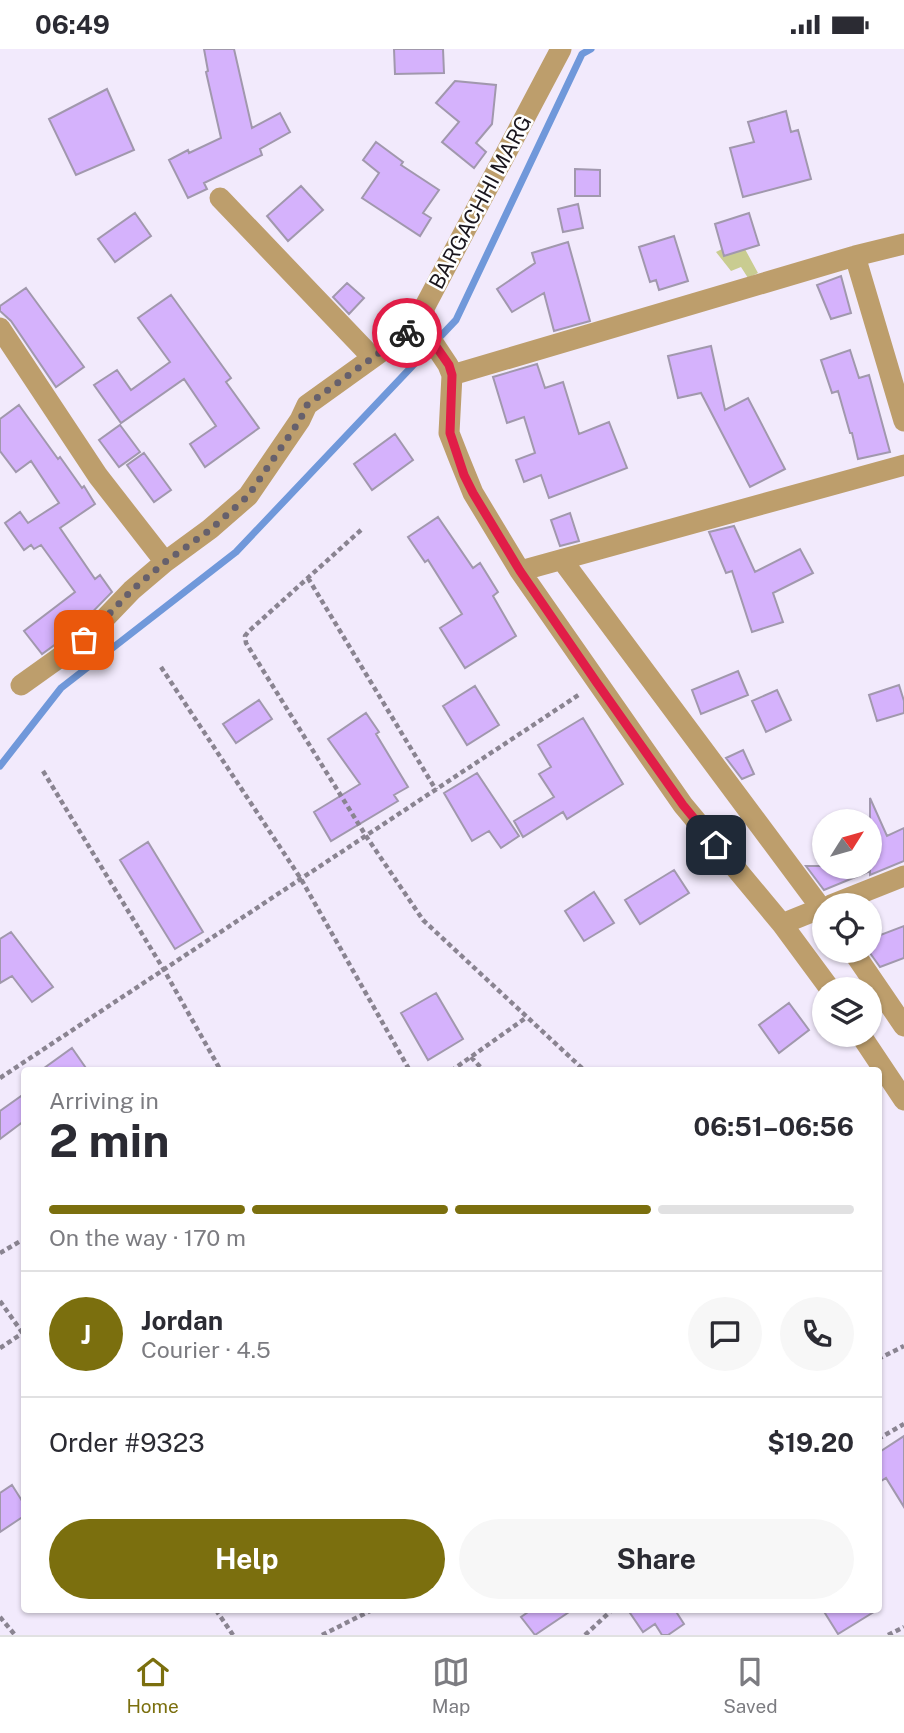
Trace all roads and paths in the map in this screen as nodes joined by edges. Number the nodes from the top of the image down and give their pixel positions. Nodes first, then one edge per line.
1 (561, 49) edge
2 (220, 198) dead end
3 (904, 244) edge
4 (855, 256) junction
5 (425, 327) junction
6 (0, 328) edge
7 (372, 357) junction
8 (450, 370) junction
9 (904, 421) edge
10 (904, 465) edge
11 (361, 530) dead end
12 (562, 560) junction
13 (165, 562) junction
14 (520, 571) junction
15 (308, 578) junction
16 (161, 667) dead end
17 (597, 683) junction
18 (21, 685) dead end
19 (43, 771) dead end
20 (436, 790) junction
21 (366, 836) junction
22 (904, 876) edge
23 (301, 879) junction
24 (814, 893) edge
25 (862, 893) edge
26 (812, 913) edge
27 (782, 924) junction
28 (861, 963) edge
29 (164, 970) junction
30 (821, 977) edge
31 (527, 1017) junction
32 (904, 1026) edge
33 (869, 1047) edge
34 (471, 1057) junction
35 (219, 1067) edge
36 (408, 1067) edge
37 (457, 1067) edge
38 (480, 1067) edge
39 (581, 1067) edge
40 (0, 1078) edge
41 (904, 1100) edge
42 (21, 1240) edge
43 (0, 1253) edge
44 (0, 1301) edge
45 (21, 1330) edge
46 (21, 1336) edge
47 (904, 1346) edge
48 (0, 1348) edge
49 (882, 1357) edge
50 (904, 1424) edge
51 (882, 1437) edge
52 (218, 1613) edge
53 (366, 1613) edge
54 (609, 1613) edge
55 (0, 1617) edge
56 (904, 1627) edge
57 (15, 1635) edge
58 (233, 1635) edge
59 (322, 1635) edge
60 (585, 1635) edge
61 (888, 1635) edge

1 - 5 street, BARGACHHI MARG
2 - 7 street
3 - 4 street
4 - 8 street
4 - 9 street
5 - 7 street
5 - 8 street
6 - 13 street
7 - 13 street
8 - 14 street
10 - 12 street
11 - 15 path
12 - 14 street
12 - 24 street
13 - 18 street
14 - 17 street
15 - 20 path
15 - 21 path
16 - 23 path
17 - 20 path
17 - 27 street
19 - 29 path
20 - 21 path
21 - 23 path
21 - 31 path
22 - 25 street
23 - 29 path
23 - 36 path
26 - 27 street
27 - 30 street
28 - 32 street
29 - 35 path
29 - 40 path
31 - 34 path
31 - 39 path
33 - 41 street
34 - 37 path
34 - 38 path
42 - 43 path
44 - 45 path
46 - 48 path
47 - 49 path
50 - 51 path
52 - 58 path
53 - 59 path
54 - 60 path
55 - 57 path
56 - 61 path

